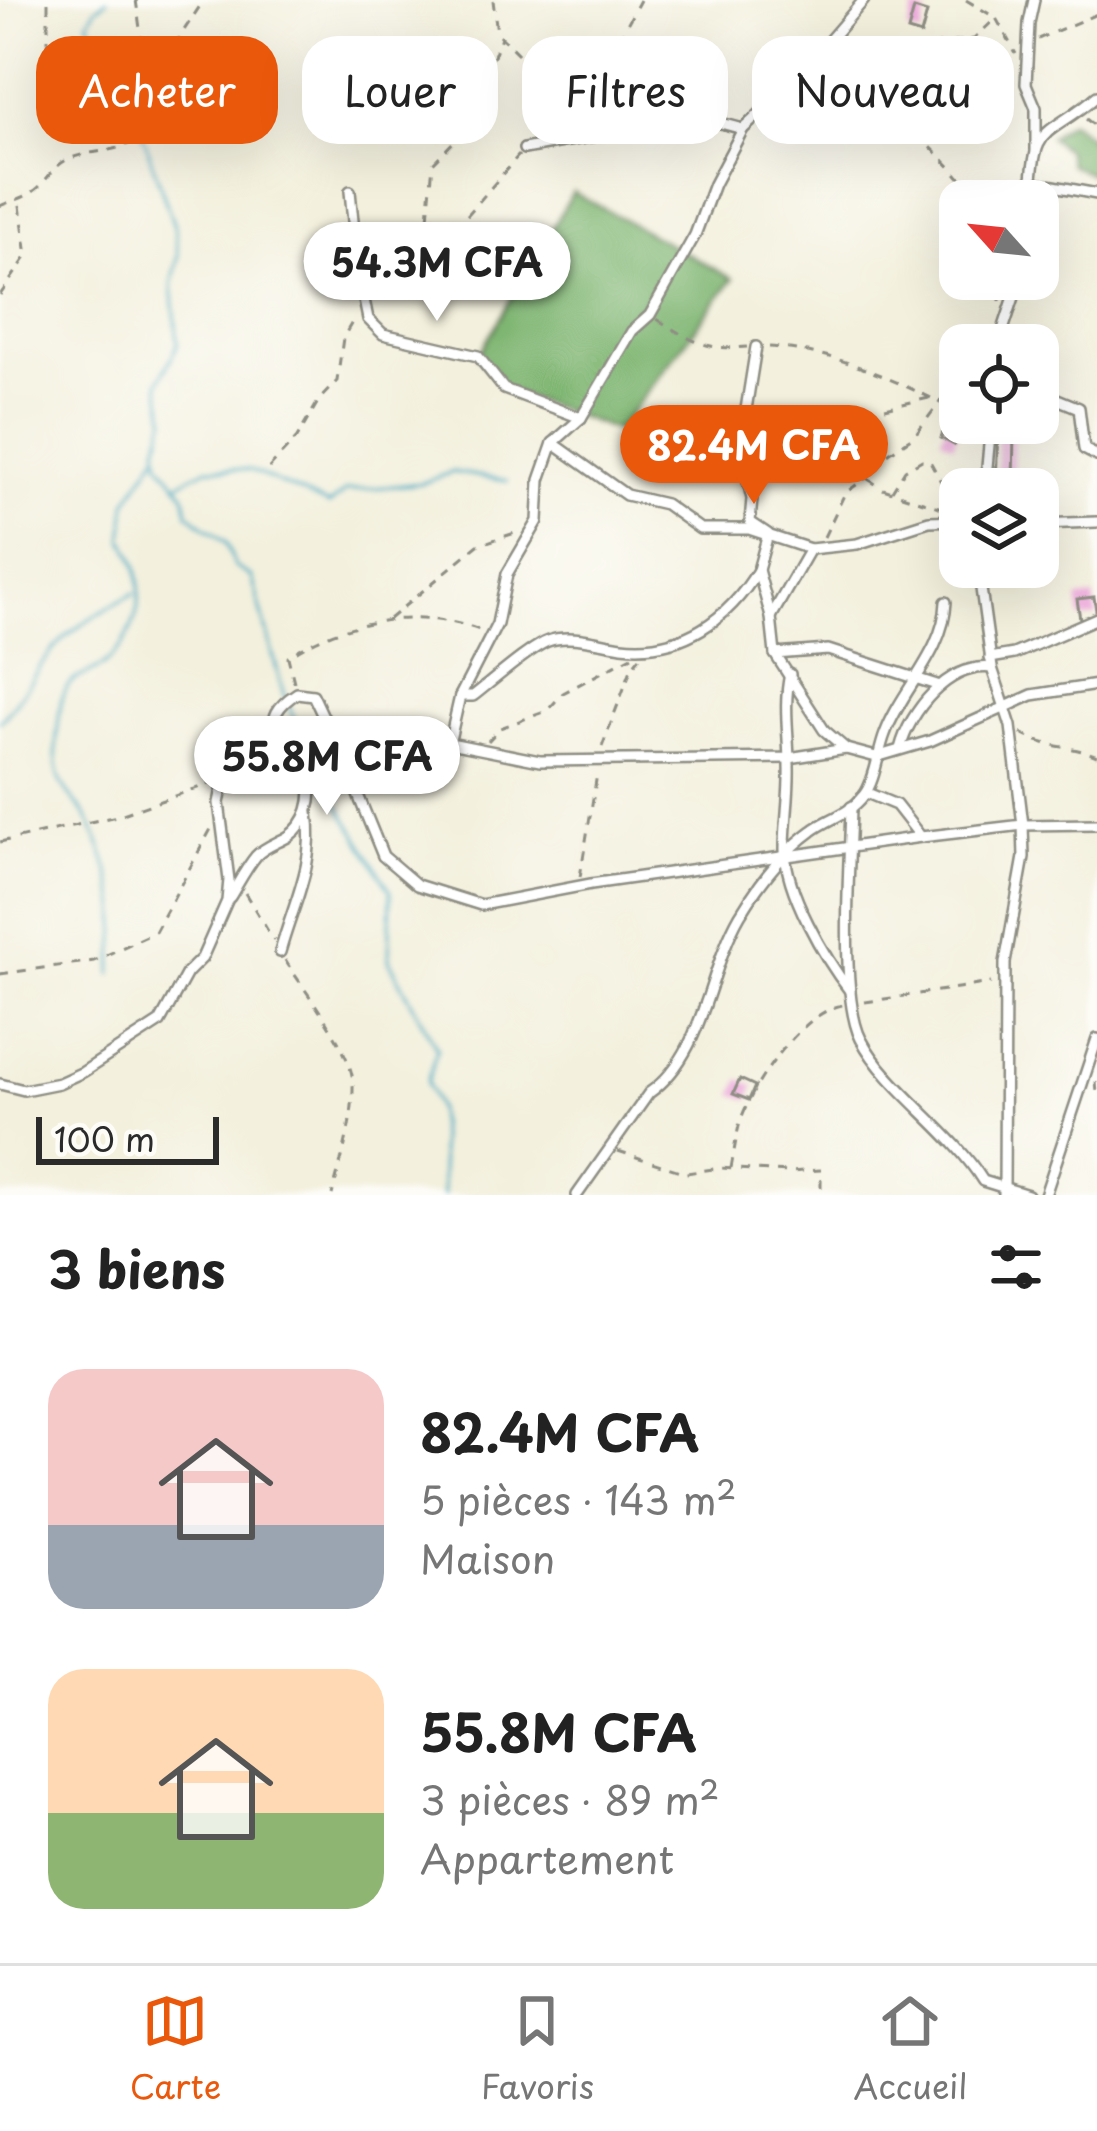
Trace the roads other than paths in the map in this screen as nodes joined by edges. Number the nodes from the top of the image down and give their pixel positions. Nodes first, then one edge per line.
1 (864, 0) edge
2 (1034, 0) edge
3 (1097, 96) edge
4 (743, 129) junction
5 (524, 149) road end
6 (1036, 150) junction
7 (1031, 180) edge
8 (1059, 187) edge
9 (350, 191) dead end
10 (1097, 194) edge
11 (756, 347) road end
12 (1059, 400) edge
13 (580, 418) junction
14 (553, 443) junction
15 (1097, 456) edge
16 (939, 520) edge
17 (1097, 522) edge
18 (1059, 523) edge
19 (768, 534) junction
20 (810, 549) junction
21 (758, 569) junction
22 (981, 588) edge
23 (946, 602) dead end
24 (771, 617) junction
25 (1097, 618) edge
26 (776, 654) junction
27 (991, 663) junction
28 (790, 674) junction
29 (914, 681) junction
30 (1097, 685) edge
31 (940, 686) junction
32 (460, 696) junction
33 (1004, 708) junction
34 (273, 733) junction
35 (449, 744) junction
36 (338, 746) junction
37 (846, 748) junction
38 (900, 750) junction
39 (876, 757) junction
40 (789, 758) junction
41 (867, 793) junction
42 (307, 806) junction
43 (851, 807) junction
44 (1097, 824) edge
45 (1023, 825) junction
46 (921, 837) junction
47 (850, 848) junction
48 (784, 855) junction
49 (226, 901) junction
50 (280, 952) road end
51 (850, 991) junction
52 (1097, 1039) edge
53 (0, 1084) edge
54 (1004, 1192) edge
55 (577, 1195) edge
56 (1028, 1195) edge
57 (1045, 1195) edge

1 - 4 street
2 - 6 street
3 - 6 street
4 - 5 street
4 - 13 street
6 - 7 street
8 - 10 street
9 - 13 street
11 - 19 street
12 - 15 street
13 - 14 street
14 - 19 street
14 - 32 street
16 - 20 street
17 - 18 street
19 - 20 street
19 - 21 street
20 - 24 street
21 - 24 street
21 - 32 street
22 - 27 street
23 - 29 street
24 - 26 street
25 - 27 street
26 - 28 street
26 - 29 street
27 - 31 street
27 - 33 street
28 - 37 street
28 - 40 street
29 - 31 street
29 - 39 street
30 - 33 street
31 - 38 street
32 - 35 street
33 - 38 street
33 - 45 street
34 - 36 street
34 - 42 street
34 - 49 street
35 - 36 street
35 - 40 street
36 - 48 street
37 - 39 street
37 - 40 street
38 - 39 street
39 - 41 street
40 - 48 street
41 - 43 street
41 - 46 street
42 - 49 street
42 - 50 street
43 - 47 street
43 - 48 street
44 - 45 street
45 - 46 street
45 - 54 street
46 - 47 street
47 - 48 street
47 - 51 street
48 - 51 street
48 - 55 street
49 - 53 street
51 - 54 street
52 - 57 street
54 - 56 street

